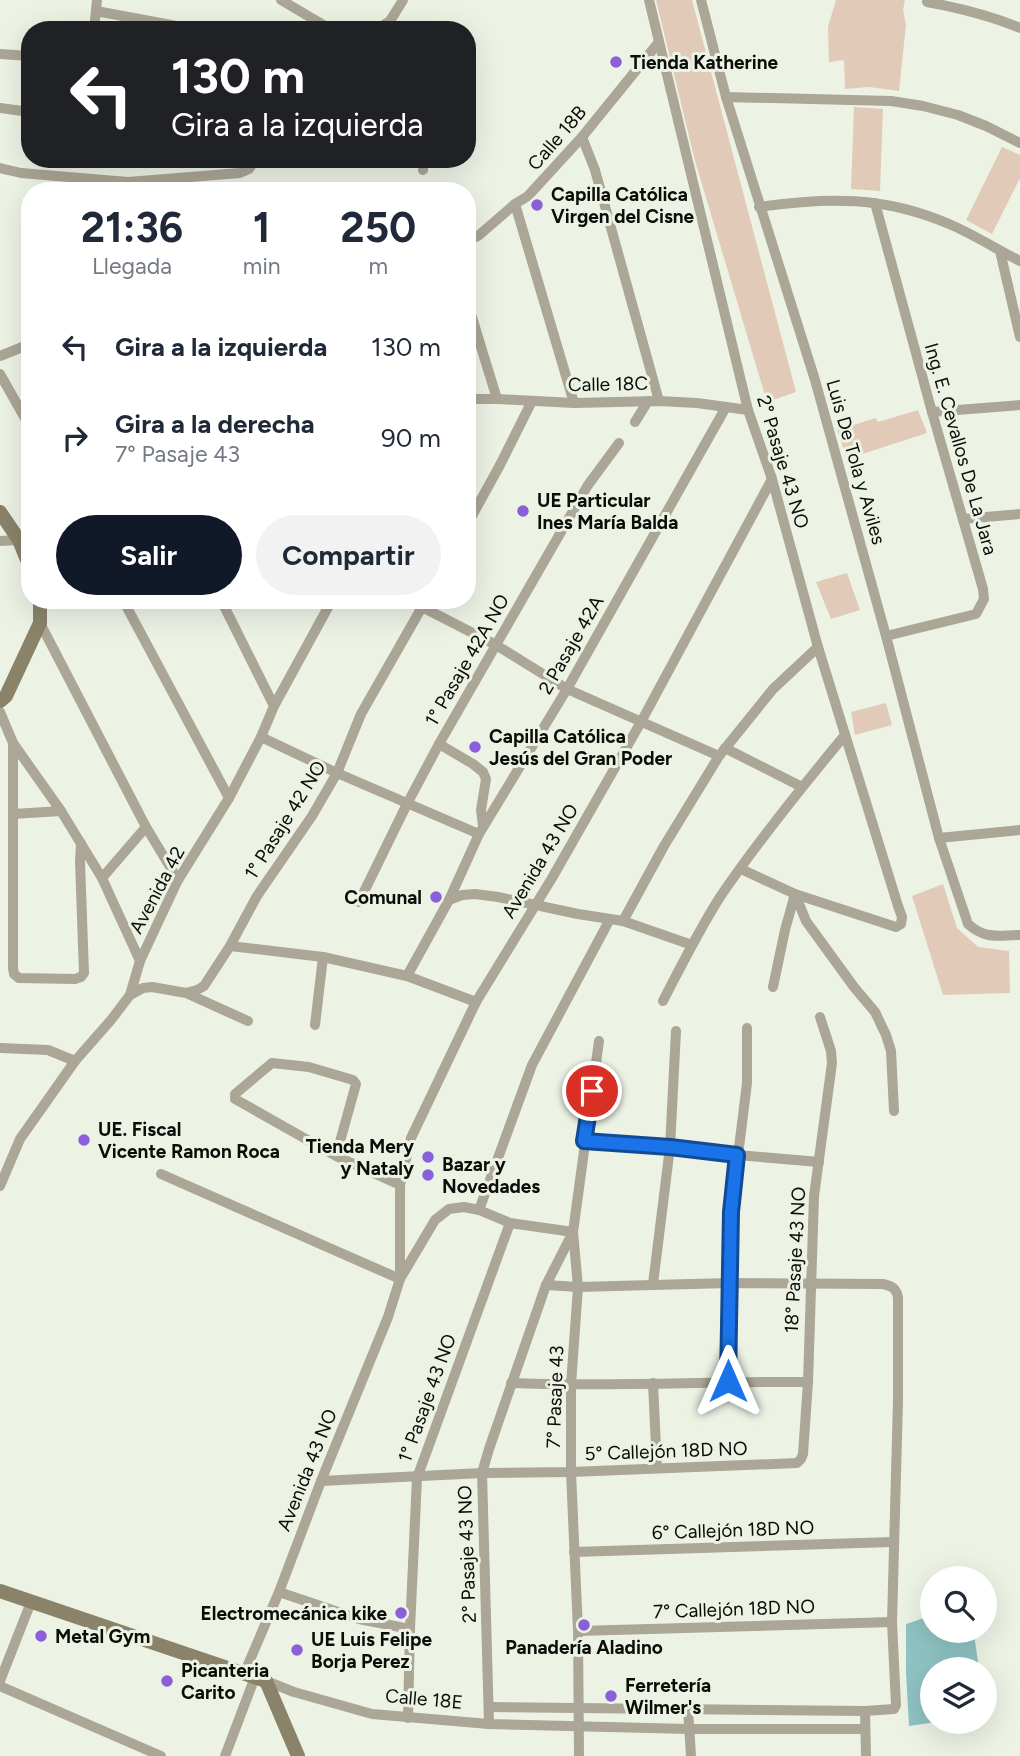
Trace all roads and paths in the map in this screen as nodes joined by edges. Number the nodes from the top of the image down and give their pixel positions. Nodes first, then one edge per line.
1 (281, 0) edge
2 (403, 0) edge
3 (649, 0) edge
4 (701, 0) edge
5 (927, 2) dead end
6 (96, 5) edge
7 (161, 21) edge
8 (317, 21) edge
9 (390, 21) edge
10 (1020, 28) edge
11 (659, 42) junction
12 (0, 54) edge
13 (21, 55) edge
14 (726, 97) junction
15 (0, 108) edge
16 (21, 111) edge
17 (582, 137) junction
18 (1020, 143) edge
19 (0, 168) edge
20 (250, 168) edge
21 (128, 182) edge
22 (128, 182) edge
23 (875, 203) junction
24 (515, 204) junction
25 (759, 207) junction
26 (476, 237) edge
27 (1000, 251) junction
28 (1020, 261) edge
29 (476, 330) edge
30 (1020, 337) edge
31 (21, 347) edge
32 (0, 355) edge
33 (0, 373) edge
34 (476, 399) edge
35 (497, 399) junction
36 (532, 401) junction
37 (653, 401) junction
38 (574, 403) junction
39 (1020, 405) edge
40 (726, 407) junction
41 (748, 410) junction
42 (21, 411) edge
43 (932, 412) junction
44 (635, 422) dead end
45 (619, 443) dead end
46 (772, 479) junction
47 (476, 509) edge
48 (0, 512) edge
49 (1020, 514) edge
50 (962, 519) junction
51 (19, 540) junction
52 (0, 541) edge
53 (21, 545) edge
54 (40, 609) edge
55 (128, 609) edge
56 (229, 609) edge
57 (327, 609) edge
58 (421, 609) edge
59 (433, 609) edge
60 (40, 623) junction
61 (886, 636) junction
62 (496, 645) junction
63 (818, 647) junction
64 (566, 689) junction
65 (0, 701) edge
66 (274, 706) junction
67 (0, 712) edge
68 (641, 722) junction
69 (845, 735) junction
70 (261, 737) junction
71 (13, 743) junction
72 (439, 744) junction
73 (722, 752) junction
74 (337, 773) junction
75 (802, 787) junction
76 (229, 798) junction
77 (407, 804) junction
78 (61, 811) junction
79 (13, 814) junction
80 (146, 827) junction
81 (481, 830) junction
82 (1020, 830) edge
83 (939, 838) junction
84 (81, 843) junction
85 (741, 869) junction
86 (102, 878) junction
87 (178, 880) junction
88 (795, 894) junction
89 (449, 900) junction
90 (359, 902) dead end
91 (534, 905) junction
92 (610, 919) junction
93 (623, 921) junction
94 (1020, 935) edge
95 (692, 945) junction
96 (230, 946) junction
97 (323, 957) junction
98 (140, 961) junction
99 (407, 976) junction
100 (773, 987) dead end
101 (186, 993) junction
102 (130, 995) junction
103 (663, 1001) dead end
104 (477, 1003) junction
105 (820, 1017) dead end
106 (248, 1021) dead end
107 (315, 1025) dead end
108 (747, 1028) dead end
109 (676, 1031) dead end
110 (599, 1041) dead end
111 (0, 1048) edge
112 (75, 1060) junction
113 (894, 1111) dead end
114 (584, 1141) junction
115 (670, 1147) junction
116 (737, 1155) junction
117 (336, 1156) junction
118 (819, 1162) junction
119 (161, 1174) dead end
120 (400, 1185) junction
121 (0, 1186) edge
122 (479, 1210) junction
123 (510, 1223) junction
124 (573, 1232) junction
125 (400, 1279) junction
126 (729, 1283) junction
127 (812, 1283) junction
128 (653, 1284) junction
129 (546, 1285) junction
130 (578, 1287) junction
131 (728, 1381) junction
132 (808, 1382) junction
133 (511, 1383) junction
134 (653, 1383) junction
135 (571, 1385) junction
136 (801, 1459) joint
137 (657, 1468) junction
138 (571, 1472) junction
139 (482, 1473) junction
140 (417, 1478) junction
141 (321, 1481) junction
142 (893, 1542) junction
143 (574, 1552) junction
144 (0, 1591) edge
145 (279, 1592) junction
146 (31, 1602) junction
147 (892, 1622) junction
148 (410, 1629) junction
149 (578, 1631) junction
150 (255, 1677) junction
151 (0, 1683) edge
152 (489, 1707) junction
153 (579, 1708) junction
154 (688, 1710) junction
155 (865, 1711) junction
156 (408, 1718) junction
157 (489, 1724) junction
158 (579, 1728) junction
159 (865, 1728) junction
160 (690, 1730) junction
161 (160, 1756) edge
162 (225, 1756) edge
163 (298, 1756) edge
164 (579, 1756) edge
165 (691, 1756) edge
166 (866, 1756) edge

1 - 8 street
2 - 9 street
3 - 11 street, 2° Pasaje 43 NO
4 - 14 street, Luis De Tola y Aviles
5 - 10 street
6 - 7 street
11 - 17 street, Calle 18B
11 - 41 street, 2° Pasaje 43 NO
12 - 13 street
14 - 18 street
14 - 25 street, Luis De Tola y Aviles
15 - 16 street
17 - 24 street, Calle 18B
17 - 37 street
19 - 21 street
20 - 22 street
23 - 25 street
23 - 27 street
23 - 43 street, Ing. E. Cevallos De La Jara
24 - 26 street, Calle 18B
24 - 38 street
25 - 61 street, Luis De Tola y Aviles
27 - 28 street
27 - 30 street
29 - 35 street
31 - 32 street
33 - 42 street
34 - 35 street, Calle 18C
35 - 36 street, Calle 18C
36 - 38 street, Calle 18C
36 - 47 street
37 - 38 street, Calle 18C
37 - 40 street, Calle 18C
37 - 44 street
39 - 43 street
40 - 41 street, Calle 18C
40 - 64 street, 2 Pasaje 42A
41 - 46 street, 2° Pasaje 43 NO
43 - 50 street, Ing. E. Cevallos De La Jara
45 - 62 street, 1° Pasaje 42A NO
46 - 63 street, 2° Pasaje 43 NO
46 - 68 street, Avenida 43 NO
48 - 51 street
49 - 50 street
50 - 61 street, Ing. E. Cevallos De La Jara
51 - 52 street
51 - 53 street
54 - 60 street
55 - 76 street
56 - 66 street
57 - 66 street, Avenida 42
58 - 74 street, 1° Pasaje 42 NO
59 - 62 street
60 - 65 street
60 - 80 street
61 - 83 street, Luis De Tola y Aviles
62 - 64 street
62 - 72 street, 1° Pasaje 42A NO
63 - 69 street, 2° Pasaje 43 NO
63 - 73 street
64 - 68 street
64 - 81 street, 2 Pasaje 42A
66 - 70 street, Avenida 42
67 - 71 street
68 - 73 street
68 - 91 street, Avenida 43 NO
69 - 75 street
69 - 88 street, 2° Pasaje 43 NO
70 - 74 street
70 - 76 street, Avenida 42
71 - 78 street
71 - 79 street
72 - 77 street, 1° Pasaje 42A NO
72 - 81 street
73 - 75 street
73 - 93 street
74 - 77 street
74 - 96 street, 1° Pasaje 42 NO
75 - 85 street
76 - 87 street, Avenida 42
77 - 81 street
77 - 90 street, 1° Pasaje 42A NO
78 - 79 street
78 - 84 street
79 - 84 street
80 - 86 street
80 - 87 street
81 - 89 street, 2 Pasaje 42A
82 - 83 street
83 - 94 street, Luis De Tola y Aviles
84 - 86 street
85 - 88 street
85 - 95 street
86 - 98 street
87 - 98 street, Avenida 42
88 - 100 street
88 - 113 street
89 - 91 street
89 - 99 street, 2 Pasaje 42A
91 - 92 street
91 - 104 street, Avenida 43 NO
92 - 93 street
92 - 122 street
93 - 95 street
95 - 103 street
96 - 97 street
96 - 101 street, 1° Pasaje 42 NO
97 - 99 street
97 - 107 street
98 - 102 street, Avenida 42
99 - 104 street
101 - 102 street
101 - 106 street
102 - 112 street, Avenida 42
104 - 120 street, Avenida 43 NO
105 - 118 street, 18° Pasaje 43 NO
108 - 116 street
109 - 115 street
110 - 114 street, 7° Pasaje 43
111 - 112 street
112 - 121 street, Avenida 42
114 - 115 street
114 - 124 street, 7° Pasaje 43
115 - 116 street
115 - 128 street
116 - 118 street
116 - 126 street
117 - 117 street
117 - 120 street
118 - 127 street, 18° Pasaje 43 NO
119 - 125 street
120 - 125 street, Avenida 43 NO
122 - 123 street, Avenida 43 NO
122 - 125 street, Avenida 43 NO
123 - 124 street, Avenida 43 NO
123 - 140 street, 1° Pasaje 43 NO
124 - 129 street, 2° Pasaje 43 NO
124 - 130 street, 7° Pasaje 43
125 - 141 street, Avenida 43 NO
126 - 127 street
126 - 128 street
126 - 131 street
127 - 132 street, 18° Pasaje 43 NO
127 - 142 street
128 - 130 street
129 - 130 street
129 - 133 street, 2° Pasaje 43 NO
130 - 135 street, 7° Pasaje 43
131 - 132 street
131 - 134 street
132 - 136 street, 18° Pasaje 43 NO
133 - 135 street
133 - 139 street, 2° Pasaje 43 NO
134 - 135 street
134 - 137 street
135 - 138 street, 7° Pasaje 43
136 - 137 street, 5° Callejón 18D NO
137 - 138 street, 5° Callejón 18D NO
138 - 139 street, 5° Callejón 18D NO
138 - 143 street, 7° Pasaje 43
139 - 140 street, 5° Callejón 18D NO
139 - 152 street, 2° Pasaje 43 NO
140 - 141 street, 5° Callejón 18D NO
140 - 148 street, 1° Pasaje 43 NO
141 - 145 street, Avenida 43 NO
142 - 143 street, 6° Callejón 18D NO
142 - 147 street
143 - 149 street, 7° Pasaje 43
144 - 146 street, Calle 18E
145 - 148 street
145 - 150 street, Avenida 43 NO
146 - 150 street, Calle 18E
146 - 151 street
147 - 149 street, 7° Callejón 18D NO
147 - 155 street
148 - 156 street, 1° Pasaje 43 NO
149 - 153 street, 7° Pasaje 43
150 - 156 street, Calle 18E
150 - 162 street, Avenida 43 NO
150 - 163 street
151 - 161 street
152 - 153 street, Calle 18E
152 - 157 street, 2° Pasaje 43 NO
153 - 154 street, Calle 18E
153 - 158 street, 7° Pasaje 43
154 - 155 street, Calle 18E
154 - 160 street
155 - 159 street
156 - 157 street, Calle 18E
157 - 158 street, Calle 18E
158 - 160 street, Calle 18E
158 - 164 street, 7° Pasaje 43
159 - 160 street, Calle 18E
159 - 166 street
160 - 165 street

